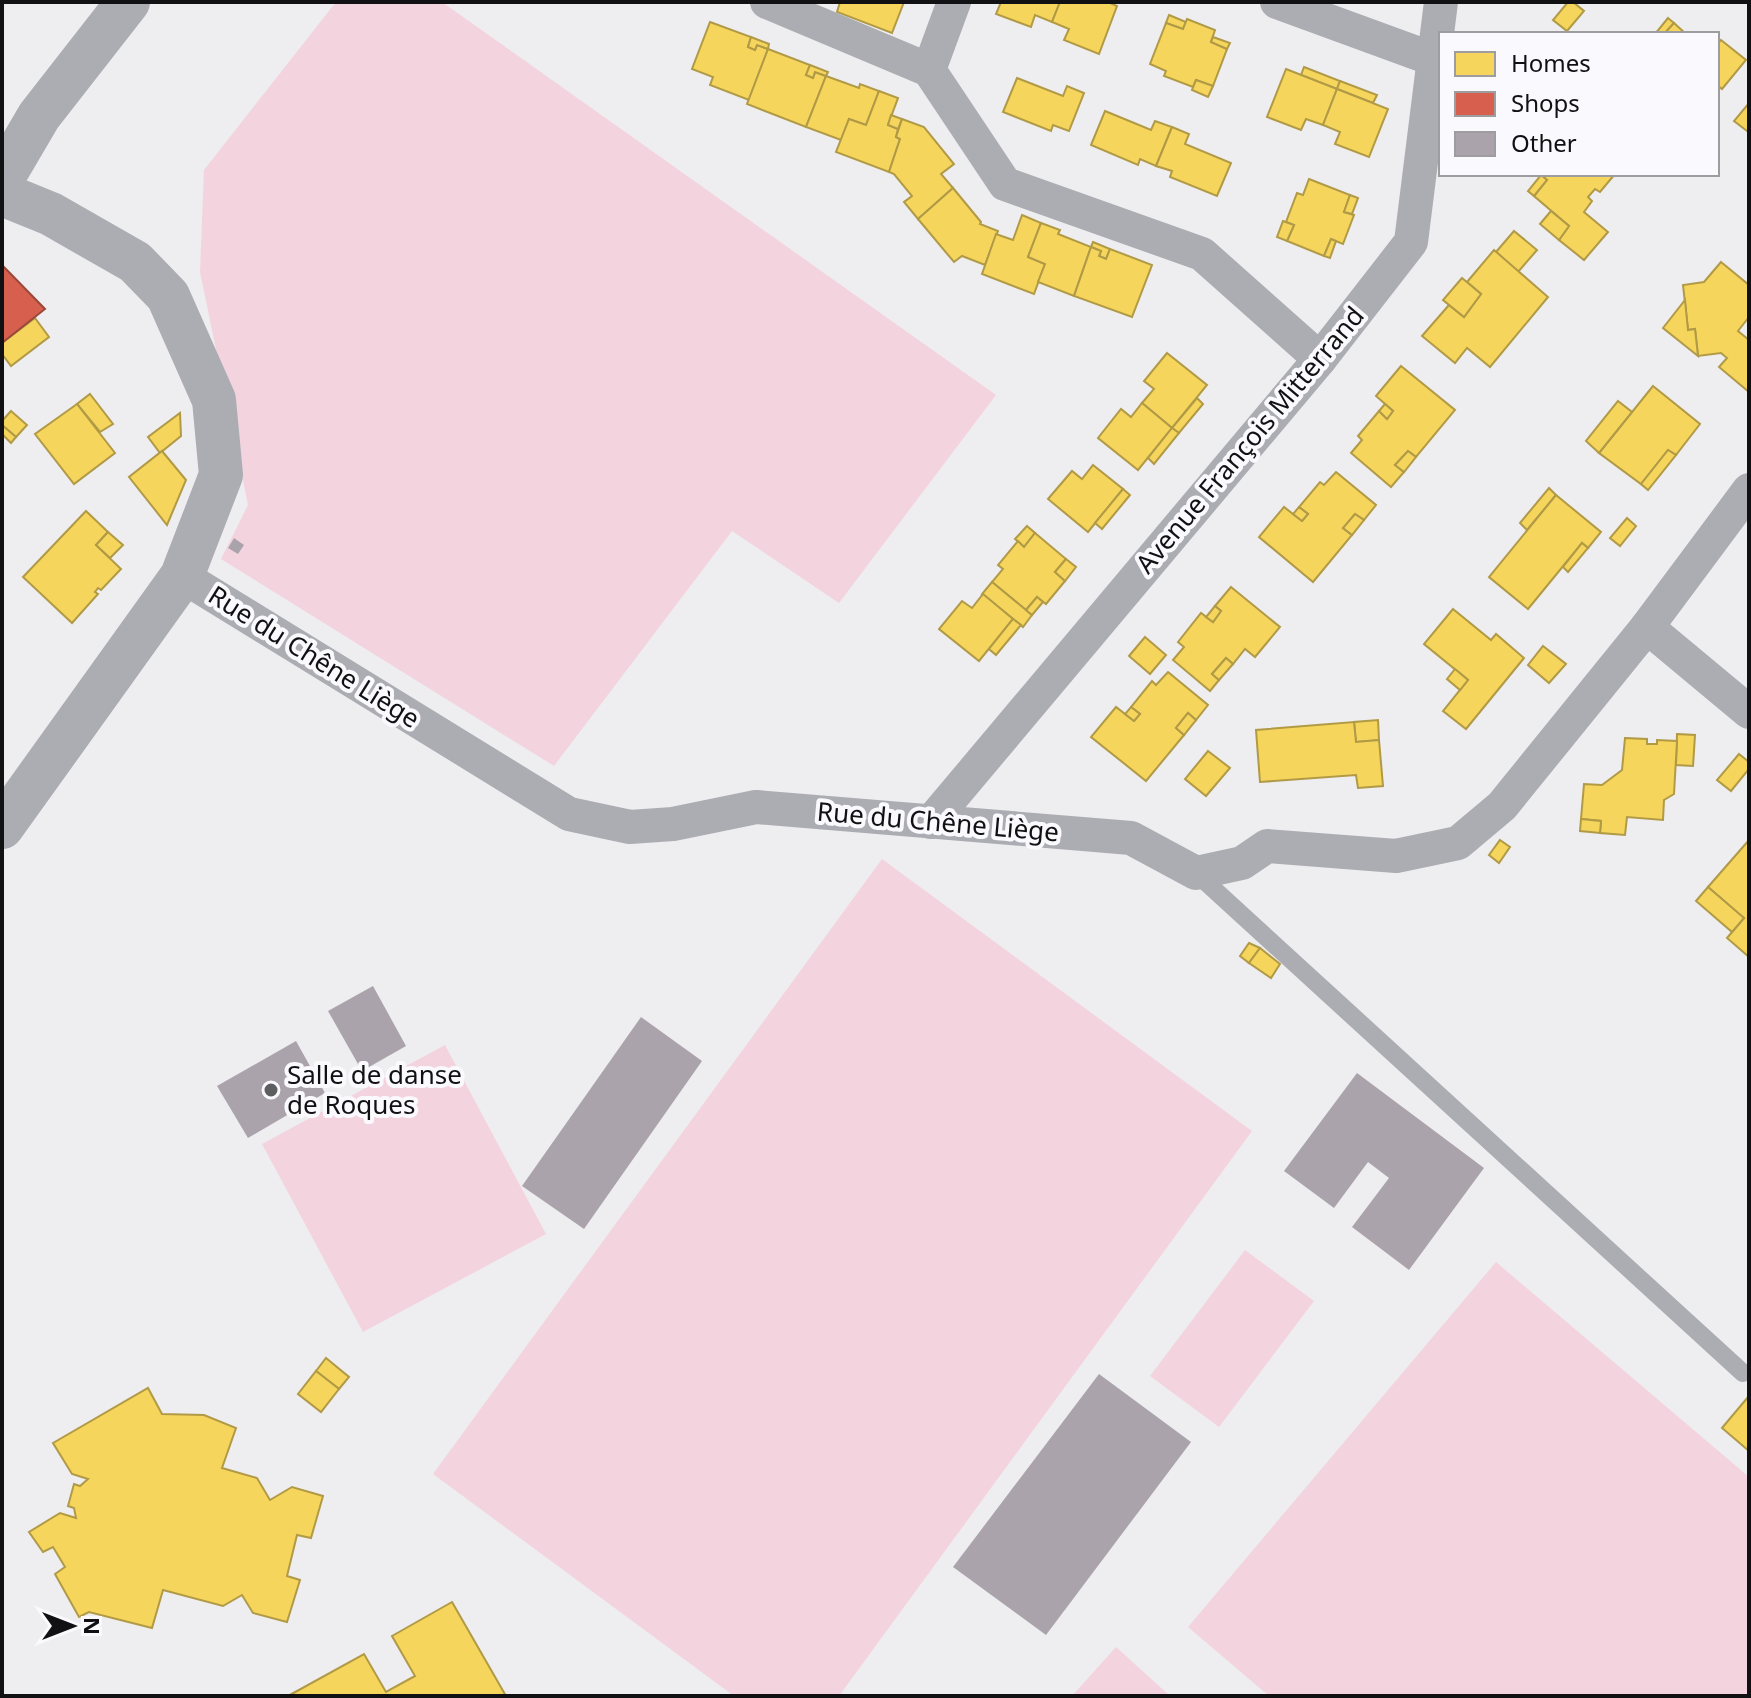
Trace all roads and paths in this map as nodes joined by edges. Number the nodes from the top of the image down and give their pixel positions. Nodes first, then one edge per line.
1 (128, 2) edge
2 (767, 2) edge
3 (954, 2) edge
4 (1277, 2) edge
5 (1441, 2) edge
6 (1437, 62) edge
7 (929, 70) junction
8 (2, 179) edge
9 (2, 194) edge
10 (1320, 359) junction
11 (1749, 490) edge
12 (182, 576) junction
13 (1647, 627) junction
14 (1749, 712) edge
15 (931, 822) junction
16 (2, 827) edge
17 (1196, 873) junction
18 (1743, 1373) dead end

1 - 8 street
2 - 7 street
3 - 7 street
4 - 6 street
5 - 6 street, Avenue François Mitterrand
6 - 10 street, Avenue François Mitterrand
7 - 10 street
9 - 12 street
10 - 15 street, Avenue François Mitterrand
11 - 13 street
12 - 15 street, Rue du Chêne Liège
12 - 16 street
13 - 14 street
13 - 17 street
15 - 17 street, Rue du Chêne Liège
17 - 18 lane

